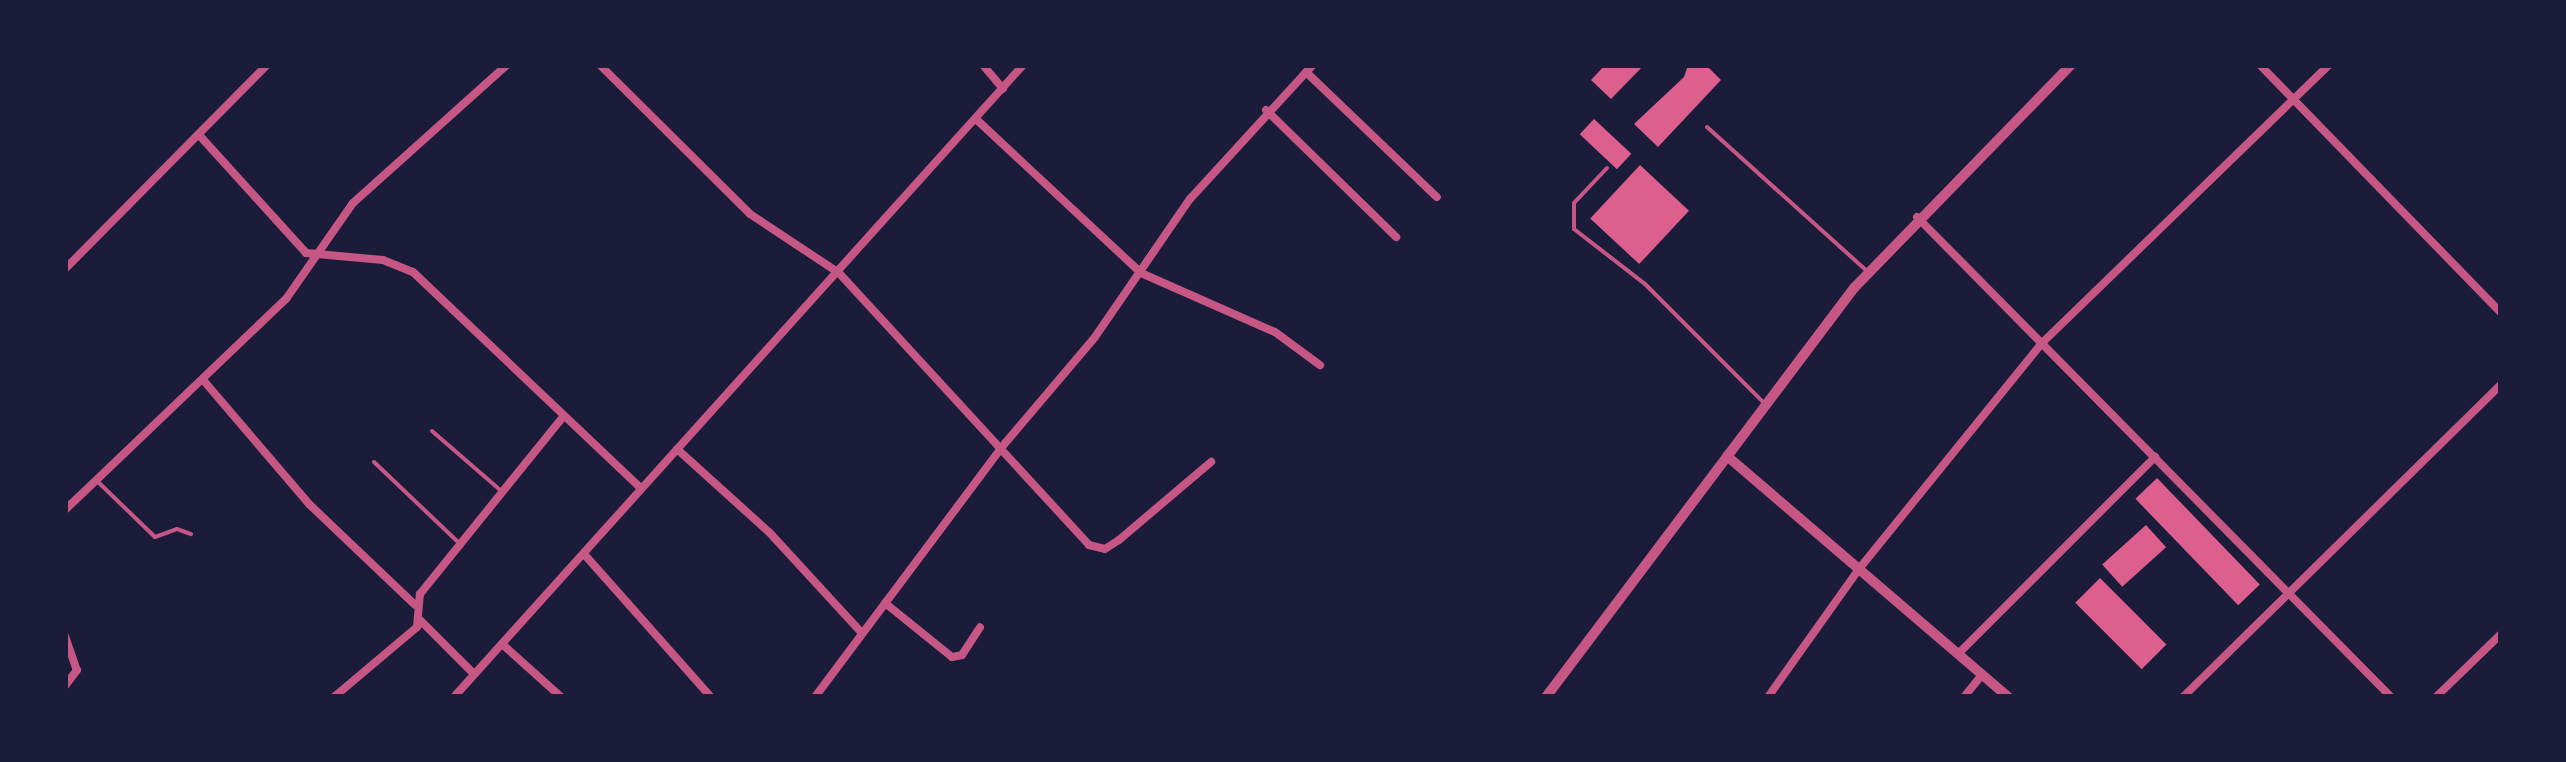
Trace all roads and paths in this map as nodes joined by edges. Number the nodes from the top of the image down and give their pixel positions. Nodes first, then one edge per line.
1 (267, 65) edge
2 (508, 65) edge
3 (600, 65) edge
4 (983, 65) edge
5 (1024, 65) edge
6 (2072, 65) edge
7 (2260, 65) edge
8 (2329, 65) edge
9 (1310, 68) edge
10 (1003, 89) junction
11 (2292, 98) junction
12 (1266, 110) junction
13 (977, 120) junction
14 (1707, 128) dead end
15 (200, 136) junction
16 (1607, 168) dead end
17 (1437, 197) dead end
18 (1917, 217) junction
19 (1396, 237) dead end
20 (313, 256) junction
21 (65, 269) edge
22 (840, 272) junction
23 (1868, 272) junction
24 (1142, 273) junction
25 (2501, 313) edge
26 (2042, 344) junction
27 (1320, 364) dead end
28 (204, 380) junction
29 (2501, 384) edge
30 (1766, 405) junction
31 (561, 419) junction
32 (432, 430) dead end
33 (1000, 448) junction
34 (677, 450) junction
35 (1727, 456) junction
36 (2155, 458) junction
37 (374, 462) dead end
38 (1211, 462) dead end
39 (96, 480) junction
40 (641, 488) junction
41 (498, 489) junction
42 (65, 510) edge
43 (191, 534) dead end
44 (458, 542) junction
45 (584, 554) junction
46 (1859, 569) junction
47 (2290, 594) junction
48 (885, 602) junction
49 (414, 605) junction
50 (418, 618) junction
51 (980, 627) dead end
52 (862, 633) junction
53 (2501, 634) edge
54 (65, 636) edge
55 (502, 644) junction
56 (1958, 654) junction
57 (474, 674) junction
58 (1982, 675) junction
59 (65, 686) edge
60 (334, 697) edge
61 (454, 697) edge
62 (561, 697) edge
63 (711, 697) edge
64 (815, 697) edge
65 (1546, 697) edge
66 (1768, 697) edge
67 (1964, 697) edge
68 (2008, 697) edge
69 (2183, 697) edge
70 (2391, 697) edge
71 (2436, 697) edge

1 - 15 street
2 - 20 street
3 - 22 street
4 - 10 street
5 - 10 street
6 - 18 street
7 - 11 street
8 - 11 street
9 - 12 street
9 - 17 street
10 - 13 street
11 - 25 street
11 - 26 street
12 - 19 street
12 - 24 street
13 - 22 street
13 - 24 street
14 - 23 lane
15 - 20 street
15 - 21 street
16 - 30 lane
18 - 23 street
18 - 26 street
20 - 28 street
20 - 31 street
22 - 33 street
22 - 34 street
23 - 30 street
24 - 27 street
24 - 33 street
26 - 36 street
26 - 46 street
28 - 39 street
28 - 49 street
29 - 47 street
30 - 35 street
31 - 40 street
31 - 41 street
32 - 41 lane
33 - 38 street
33 - 48 street
34 - 40 street
34 - 52 street
35 - 46 street
35 - 65 street
36 - 47 street
36 - 56 street
37 - 44 lane
39 - 42 street
39 - 43 lane
40 - 45 street
41 - 44 street
44 - 49 street
45 - 55 street
45 - 63 street
46 - 56 street
46 - 66 street
47 - 69 street
47 - 70 street
48 - 51 street
48 - 52 street
49 - 50 street
50 - 57 street
50 - 60 street
52 - 64 street
53 - 71 street
54 - 59 street
55 - 57 street
55 - 62 street
56 - 58 street
57 - 61 street
58 - 67 street
58 - 68 street

